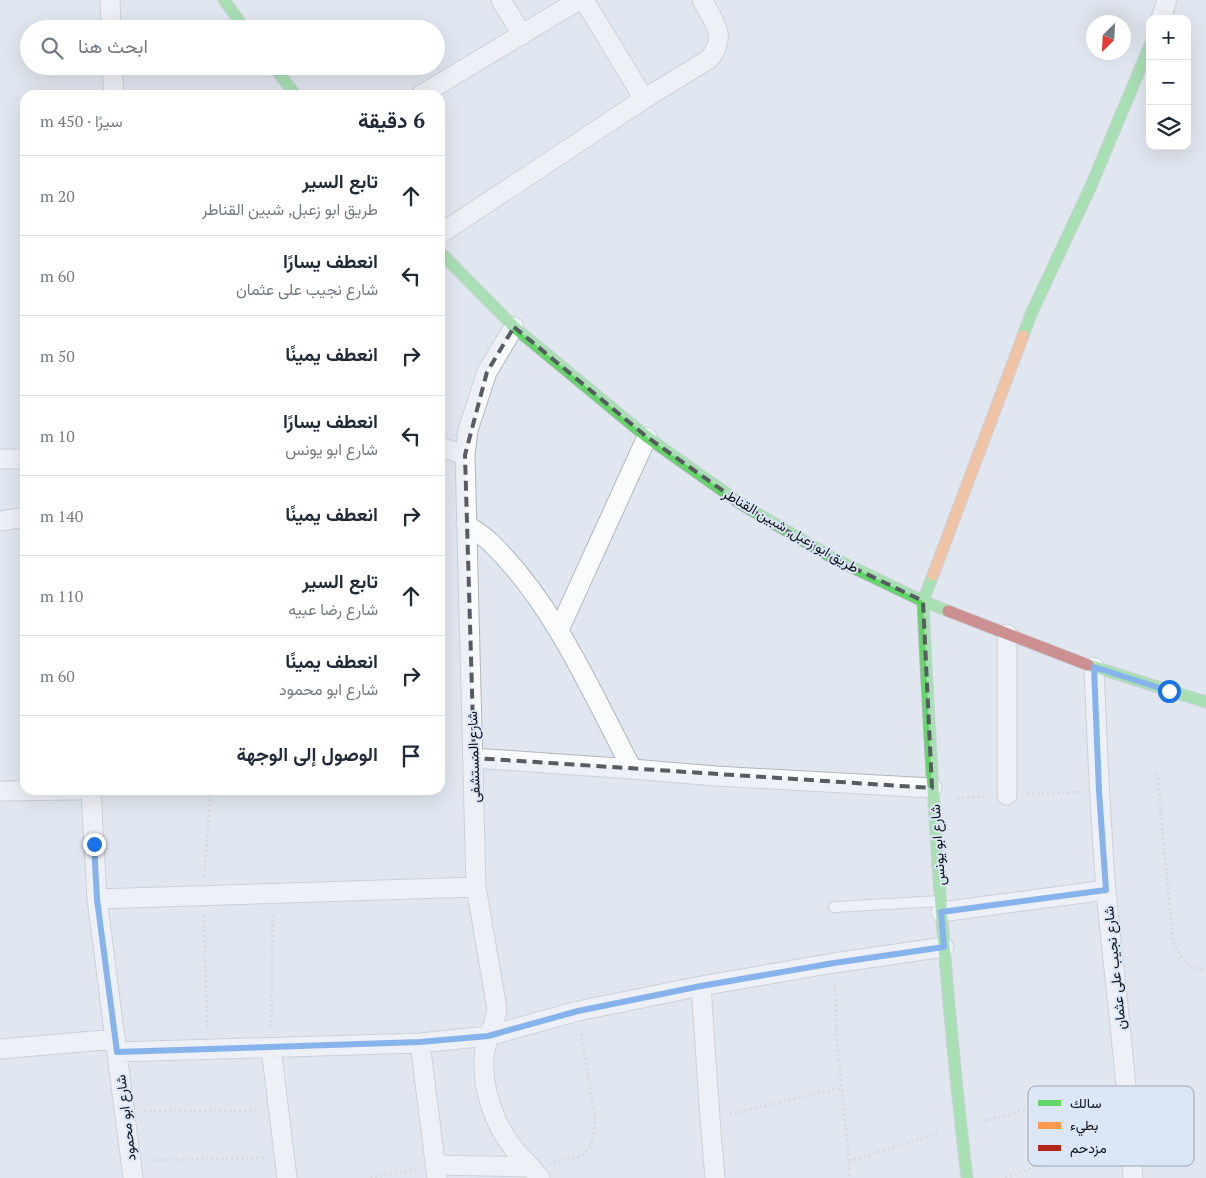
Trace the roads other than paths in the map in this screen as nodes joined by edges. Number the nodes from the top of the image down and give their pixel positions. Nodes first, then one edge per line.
1 (110, 0) edge
2 (224, 0) edge
3 (500, 0) edge
4 (579, 0) edge
5 (584, 0) edge
6 (702, 0) edge
7 (1167, 0) edge
8 (1162, 15) edge
9 (111, 20) edge
10 (238, 20) edge
11 (522, 35) junction
12 (1146, 55) edge
13 (113, 75) edge
14 (280, 75) edge
15 (114, 90) edge
16 (292, 90) edge
17 (429, 90) edge
18 (644, 99) junction
19 (445, 231) edge
20 (445, 257) edge
21 (514, 327) junction
22 (646, 437) junction
23 (445, 448) edge
24 (465, 455) junction
25 (0, 459) edge
26 (20, 459) edge
27 (20, 518) edge
28 (0, 521) edge
29 (466, 524) junction
30 (923, 601) junction
31 (559, 630) junction
32 (1007, 634) junction
33 (1094, 667) junction
34 (1206, 702) edge
35 (474, 758) junction
36 (632, 769) junction
37 (0, 791) edge
38 (20, 791) edge
39 (933, 794) junction
40 (91, 795) edge
41 (1007, 795) road end
42 (476, 887) junction
43 (1106, 890) junction
44 (97, 899) junction
45 (941, 906) junction
46 (834, 907) dead end
47 (944, 947) junction
48 (701, 986) junction
49 (488, 1036) junction
50 (420, 1042) junction
51 (116, 1046) junction
52 (271, 1048) junction
53 (0, 1049) edge
54 (1126, 1086) edge
55 (131, 1169) edge
56 (437, 1172) edge
57 (535, 1173) edge
58 (287, 1178) edge
59 (715, 1178) edge
60 (968, 1178) edge

1 - 9 street
2 - 10 street
3 - 11 street
4 - 11 street
5 - 18 street
6 - 18 street
7 - 8 street
11 - 17 street
12 - 30 street
13 - 15 street
14 - 16 street
18 - 19 street
20 - 21 street, طريق ابو زعبل, شبين القناطر
21 - 22 street, طريق ابو زعبل, شبين القناطر
21 - 24 street, شارع المستشفى
22 - 30 street, طريق ابو زعبل, شبين القناطر
22 - 31 street
23 - 24 street
24 - 29 street, شارع المستشفى
25 - 26 street
27 - 28 street
29 - 31 street
29 - 35 street, شارع المستشفى
30 - 32 street, طريق ابو زعبل, شبين القناطر
30 - 39 street, شارع ابو يونس
31 - 36 street
32 - 33 street, طريق ابو زعبل, شبين القناطر
32 - 41 street
33 - 34 street, طريق ابو زعبل, شبين القناطر
33 - 43 street, شارع نجيب على عثمان
35 - 36 street
35 - 42 street, شارع المستشفى
36 - 39 street
37 - 38 street
39 - 45 street, شارع ابو يونس
40 - 44 street, شارع ابو محمود
42 - 44 street
42 - 49 street, شارع المستشفى
43 - 45 street
43 - 54 street, شارع نجيب على عثمان
44 - 51 street, شارع ابو محمود
45 - 46 lane
45 - 47 street, شارع ابو يونس
47 - 48 street
47 - 60 street, شارع ابو يونس
48 - 49 street
48 - 59 street
49 - 50 street
49 - 57 street, شارع المستشفى
50 - 52 street
50 - 56 street
51 - 52 street
51 - 53 street
51 - 55 street, شارع ابو محمود
52 - 58 street
56 - 57 street

